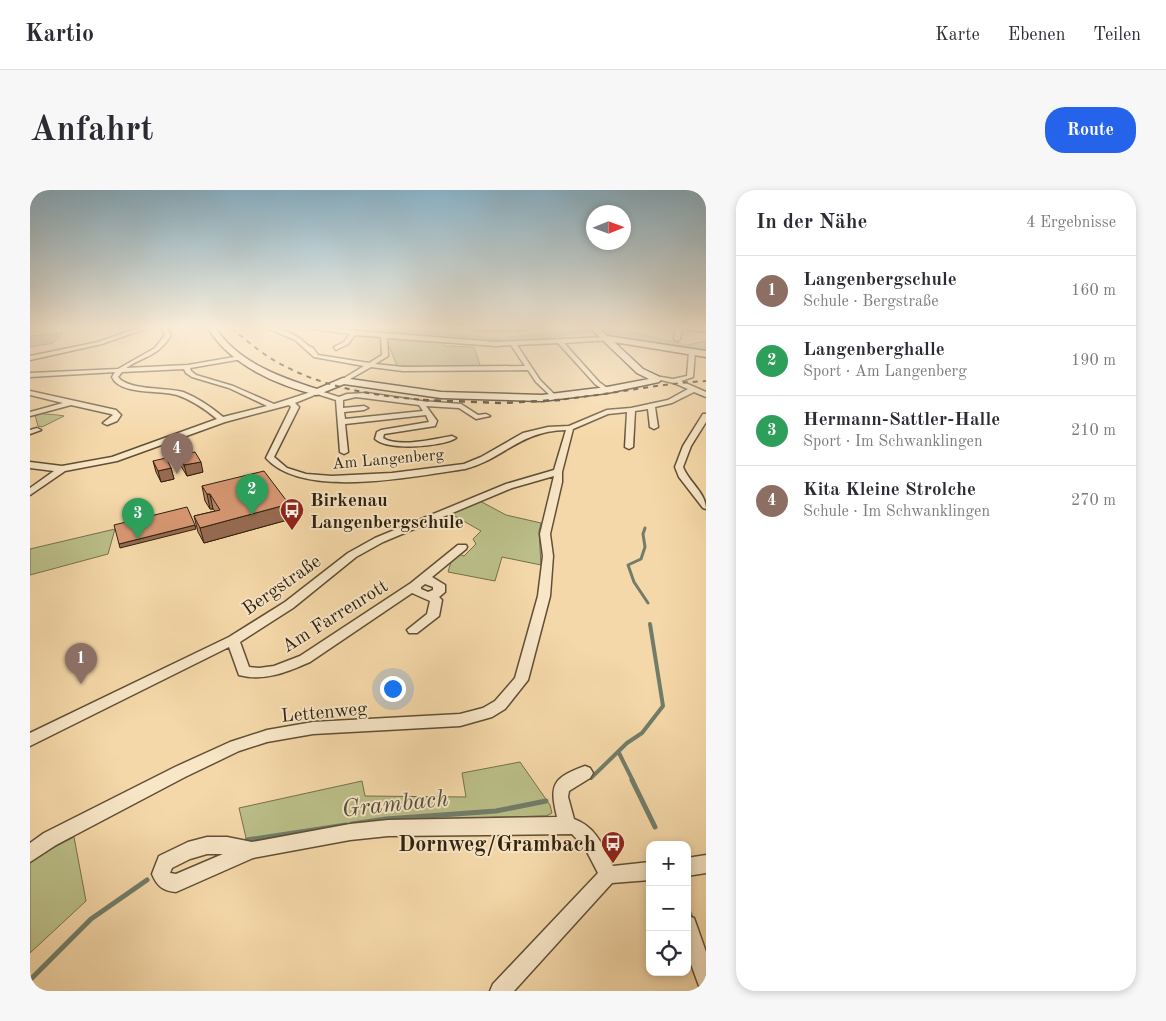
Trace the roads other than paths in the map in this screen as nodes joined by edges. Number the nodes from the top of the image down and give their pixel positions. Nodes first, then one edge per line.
1 (128, 365) edge
2 (201, 365) edge
3 (255, 365) edge
4 (367, 365) edge
5 (527, 365) edge
6 (581, 365) edge
7 (633, 365) edge
8 (690, 365) edge
9 (371, 366) junction
10 (187, 368) junction
11 (529, 368) junction
12 (119, 370) junction
13 (30, 374) edge
14 (655, 378) junction
15 (343, 381) junction
16 (676, 381) junction
17 (694, 389) junction
18 (607, 390) junction
19 (317, 392) junction
20 (31, 395) edge
21 (706, 395) edge
22 (554, 397) junction
23 (339, 399) junction
24 (73, 402) junction
25 (291, 402) junction
26 (420, 403) junction
27 (274, 406) junction
28 (652, 406) junction
29 (364, 408) dead end
30 (340, 410) junction
31 (632, 410) junction
32 (33, 414) dead end
33 (427, 414) junction
34 (486, 416) dead end
35 (706, 416) edge
36 (476, 417) junction
37 (222, 420) junction
38 (467, 420) dead end
39 (341, 422) junction
40 (108, 423) dead end
41 (654, 427) dead end
42 (570, 428) junction
43 (452, 438) dead end
44 (629, 447) dead end
45 (344, 452) dead end
46 (30, 465) edge
47 (62, 469) junction
48 (558, 472) junction
49 (30, 492) edge
50 (706, 506) edge
51 (462, 547) dead end
52 (419, 583) junction
53 (413, 630) dead end
54 (233, 640) junction
55 (30, 740) edge
56 (585, 773) dead end
57 (567, 825) junction
58 (252, 850) dead end
59 (30, 853) edge
60 (706, 864) edge
61 (691, 866) edge
62 (646, 871) edge
63 (608, 875) junction
64 (689, 931) edge
65 (706, 979) edge
66 (500, 991) edge

1 - 12 street
2 - 10 street
3 - 19 main road
4 - 9 street
5 - 11 street
6 - 18 street
7 - 14 main road
8 - 16 street
9 - 11 street
9 - 15 street
10 - 12 street
10 - 27 street
11 - 22 street
12 - 13 street
12 - 37 street
14 - 16 street
14 - 18 main road
15 - 19 main road
15 - 22 main road
16 - 17 street
17 - 21 street
17 - 28 street
18 - 22 main road
19 - 23 street
19 - 25 street
20 - 24 street
23 - 26 street
23 - 30 street
24 - 32 street
24 - 40 street
25 - 27 street
25 - 42 street, Am Langenberg
26 - 33 street
26 - 36 street
27 - 37 street
28 - 31 street
28 - 41 street
29 - 30 street
30 - 39 street
31 - 42 street
31 - 44 street
33 - 39 street
33 - 43 street
34 - 36 street
35 - 50 street
36 - 38 street
37 - 47 street
39 - 45 street
42 - 48 street, Lettenweg
46 - 47 street
47 - 49 street
48 - 54 street, Bergstraße
48 - 59 street, Lettenweg
51 - 52 street, Am Farrenrott
52 - 53 street, Am Farrenrott
52 - 54 street, Am Farrenrott
54 - 55 street, Bergstraße
56 - 57 street
57 - 58 street
57 - 63 street
60 - 61 street
62 - 63 street
63 - 66 street
64 - 65 street

